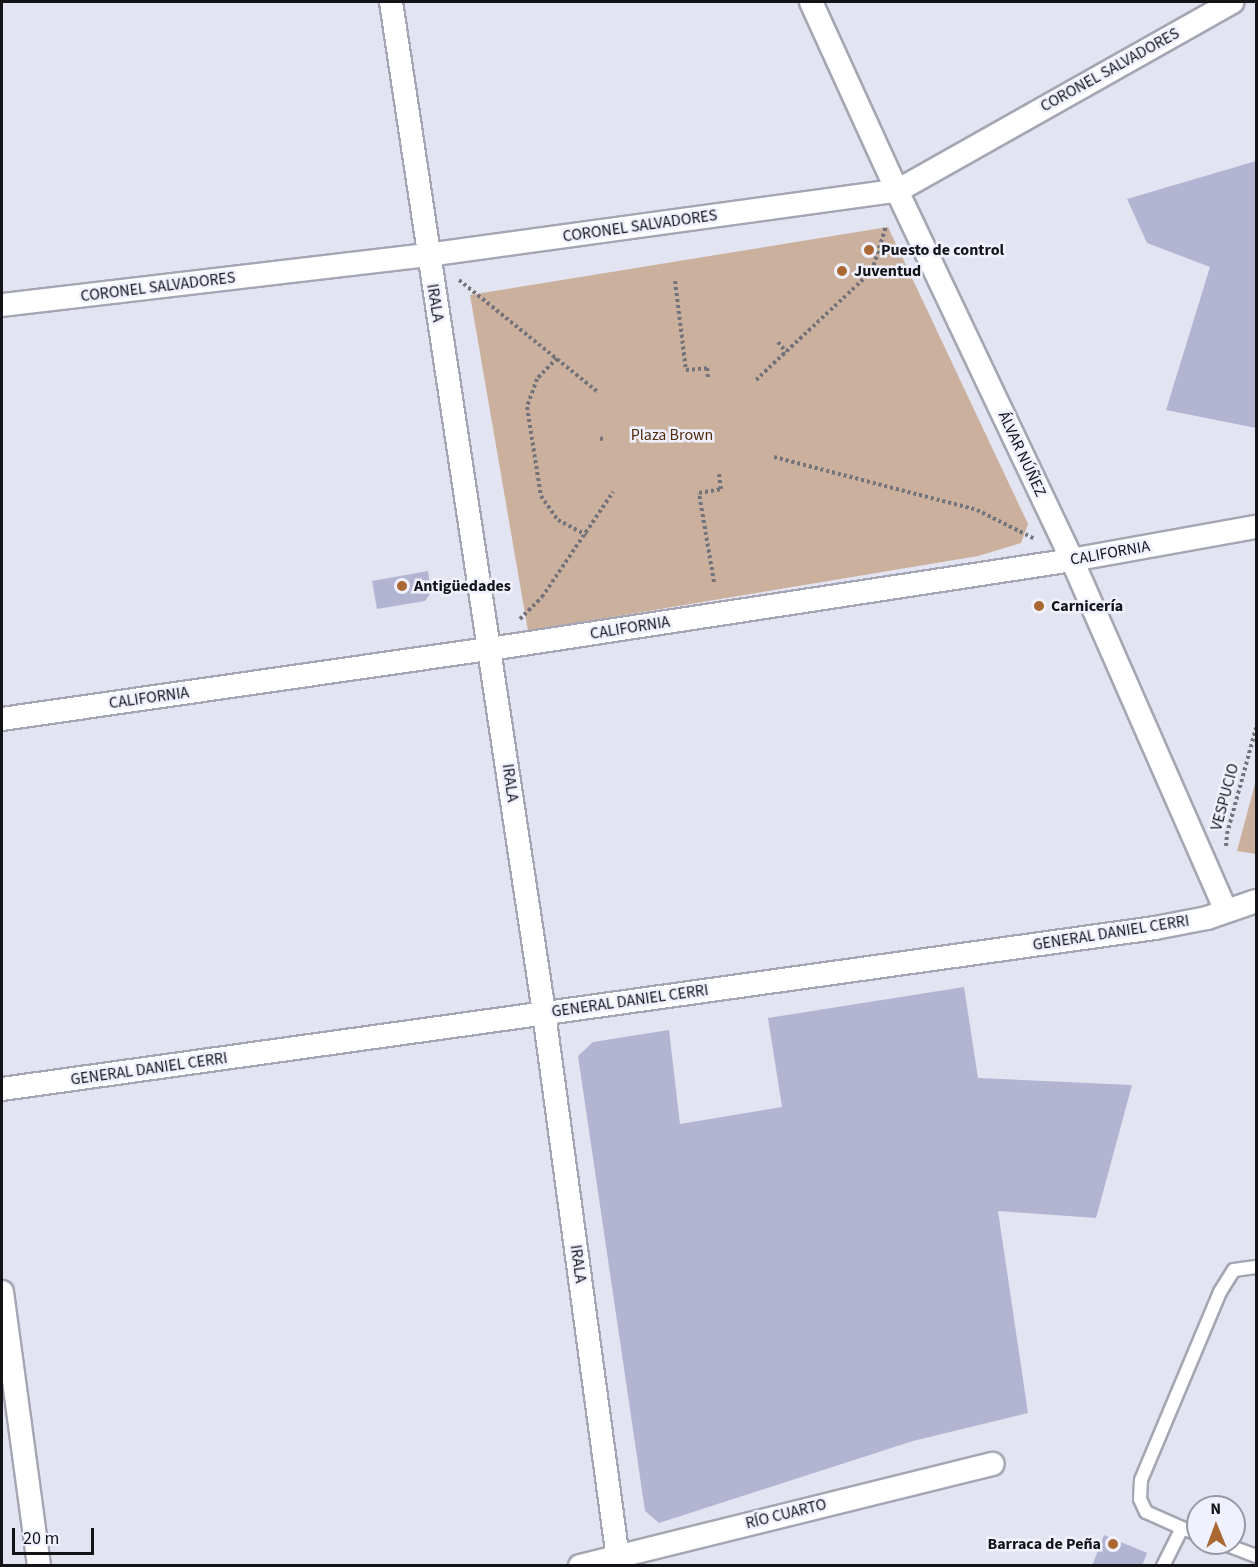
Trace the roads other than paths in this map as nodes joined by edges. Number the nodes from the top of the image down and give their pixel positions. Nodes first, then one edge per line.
1 (391, 2) edge
2 (812, 2) edge
3 (1232, 2) edge
4 (897, 191) junction
5 (428, 255) junction
6 (2, 305) edge
7 (1257, 527) edge
8 (1072, 560) junction
9 (490, 649) junction
10 (2, 719) edge
11 (1257, 901) edge
12 (1226, 910) junction
13 (544, 1013) junction
14 (2, 1089) edge
15 (1257, 1266) edge
16 (2, 1292) edge
17 (993, 1464) dead end
18 (1182, 1528) junction
19 (1186, 1530) edge
20 (618, 1560) edge
21 (39, 1566) edge
22 (580, 1566) edge
23 (1163, 1566) edge

1 - 5 street, IRALA
2 - 4 street, ÁLVAR NÚÑEZ
3 - 4 street, CORONEL SALVADORES
4 - 5 street, CORONEL SALVADORES
4 - 8 street, ÁLVAR NÚÑEZ
5 - 6 street, CORONEL SALVADORES
5 - 9 street, IRALA
7 - 8 street, CALIFORNIA
8 - 9 street, CALIFORNIA
8 - 12 street, ÁLVAR NÚÑEZ
9 - 10 street, CALIFORNIA
9 - 13 street, IRALA
11 - 12 street, GENERAL DANIEL CERRI
12 - 13 street, GENERAL DANIEL CERRI
13 - 14 street, GENERAL DANIEL CERRI
13 - 20 street, IRALA
15 - 18 lane
16 - 21 street
17 - 20 street, RÍO CUARTO
18 - 19 lane
18 - 23 lane
20 - 22 street, RÍO CUARTO

